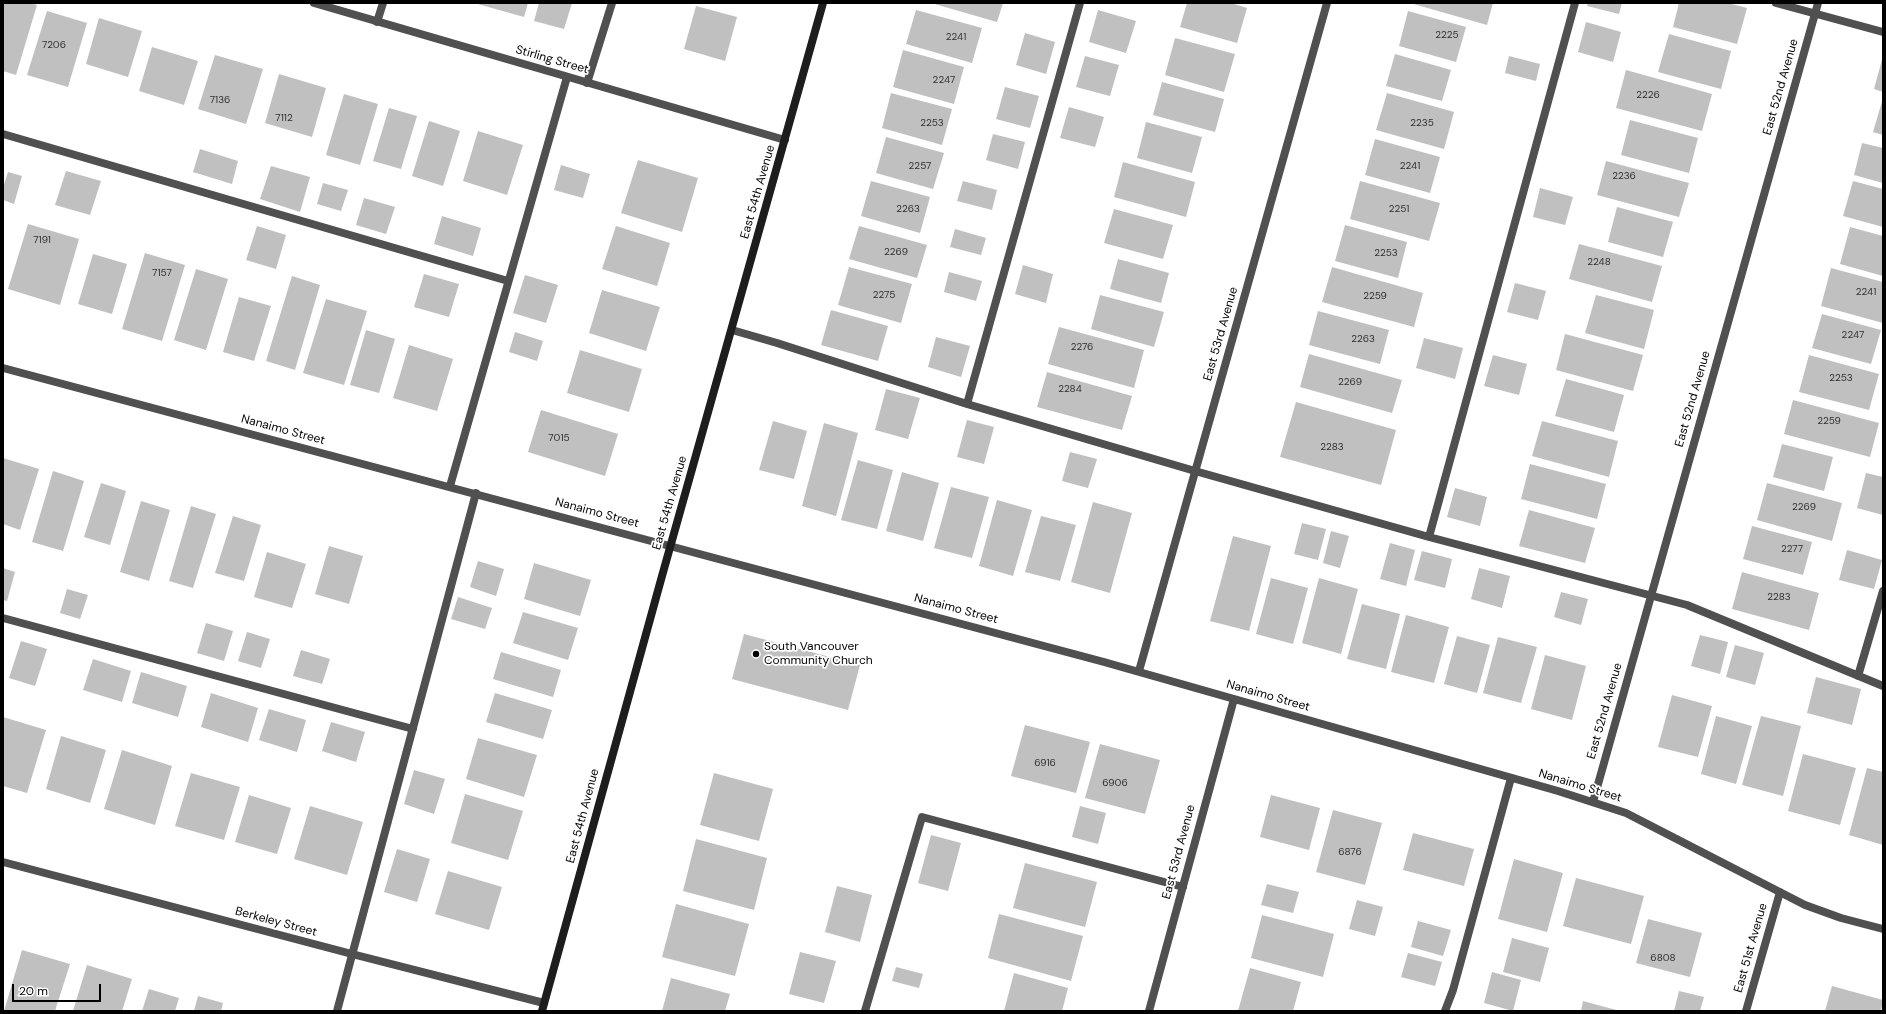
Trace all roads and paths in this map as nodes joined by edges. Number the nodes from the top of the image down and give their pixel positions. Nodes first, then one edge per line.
1 (314, 3) edge
2 (383, 3) edge
3 (612, 3) edge
4 (823, 3) edge
5 (1080, 3) edge
6 (1327, 3) edge
7 (1575, 3) edge
8 (1776, 3) edge
9 (1818, 3) edge
10 (1815, 14) junction
11 (377, 22) junction
12 (1883, 32) edge
13 (567, 77) junction
14 (587, 83) junction
15 (3, 134) edge
16 (785, 140) junction
17 (508, 281) junction
18 (732, 330) junction
19 (3, 368) edge
20 (967, 404) junction
21 (1195, 471) junction
22 (450, 486) junction
23 (476, 493) junction
24 (1429, 537) junction
25 (670, 545) junction
26 (1883, 591) edge
27 (1651, 595) junction
28 (3, 618) edge
29 (1139, 671) junction
30 (1858, 676) junction
31 (1883, 686) edge
32 (1234, 699) junction
33 (413, 729) junction
34 (1511, 778) junction
35 (1593, 802) junction
36 (3, 862) edge
37 (1183, 887) junction
38 (1780, 892) junction
39 (1883, 929) edge
40 (352, 954) junction
41 (543, 1007) edge
42 (337, 1011) edge
43 (865, 1011) edge
44 (1149, 1011) edge
45 (1445, 1011) edge
46 (1746, 1011) edge

1 - 11 street, Stirling Street
2 - 11 street
3 - 14 street
4 - 16 street, East 54th Avenue
5 - 20 street
6 - 21 street, East 53rd Avenue
7 - 24 street
8 - 10 street
9 - 10 street, East 52nd Avenue
10 - 12 street
10 - 27 street, East 52nd Avenue
11 - 13 street, Stirling Street
13 - 14 street, Stirling Street
13 - 17 street
14 - 16 street, Stirling Street
15 - 17 street
16 - 18 street, East 54th Avenue
17 - 22 street
18 - 20 street
18 - 25 street, East 54th Avenue
19 - 22 street, Nanaimo Street
20 - 21 street
21 - 24 street
21 - 29 street, East 53rd Avenue
22 - 23 street, Nanaimo Street
23 - 25 street, Nanaimo Street
23 - 33 street
24 - 27 street
25 - 29 street, Nanaimo Street
25 - 41 street, East 54th Avenue
26 - 30 street
27 - 30 street
27 - 35 street, East 52nd Avenue
28 - 33 street
29 - 32 street, Nanaimo Street
30 - 31 street
32 - 34 street, Nanaimo Street
32 - 37 street, East 53rd Avenue
33 - 40 street
34 - 35 street, Nanaimo Street
34 - 45 street
35 - 38 street, Nanaimo Street
36 - 40 street, Berkeley Street
37 - 43 street
37 - 44 street, East 53rd Avenue
38 - 39 street, Nanaimo Street
38 - 46 street, East 51st Avenue
40 - 41 street, Berkeley Street
40 - 42 street

